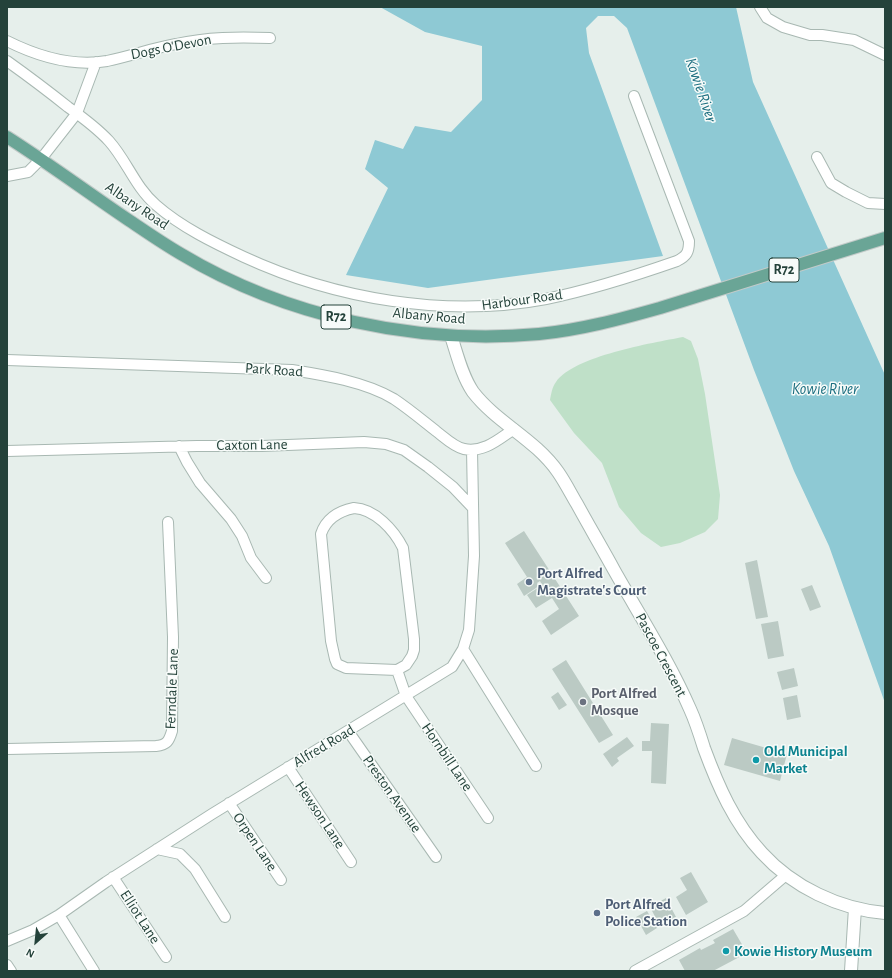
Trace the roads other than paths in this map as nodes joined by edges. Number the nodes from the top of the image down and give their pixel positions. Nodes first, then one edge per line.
1 (760, 7) edge
2 (270, 38) dead end
3 (7, 41) edge
4 (885, 55) edge
5 (7, 61) edge
6 (96, 62) junction
7 (634, 96) dead end
8 (77, 113) junction
9 (7, 137) edge
10 (817, 157) dead end
11 (41, 159) junction
12 (7, 176) edge
13 (885, 204) edge
14 (885, 238) edge
15 (451, 336) junction
16 (7, 360) edge
17 (514, 429) junction
18 (180, 446) junction
19 (472, 450) junction
20 (7, 451) edge
21 (473, 508) junction
22 (168, 522) dead end
23 (266, 578) dead end
24 (463, 649) junction
25 (397, 670) junction
26 (406, 696) junction
27 (348, 731) junction
28 (7, 749) edge
29 (536, 766) dead end
30 (288, 767) junction
31 (229, 803) junction
32 (488, 818) dead end
33 (157, 849) junction
34 (436, 857) dead end
35 (351, 862) dead end
36 (786, 875) junction
37 (113, 877) junction
38 (281, 880) dead end
39 (855, 908) junction
40 (885, 913) edge
41 (59, 915) junction
42 (225, 917) dead end
43 (7, 941) edge
44 (166, 957) dead end
45 (7, 965) edge
46 (11, 971) edge
47 (94, 971) edge
48 (635, 971) edge
49 (851, 971) edge

1 - 4 street
2 - 6 street, Dogs O'Devon
3 - 6 street, Dogs O'Devon
5 - 8 street
6 - 8 street
7 - 8 street, Harbour Road
8 - 11 street
9 - 11 main road, Albany Road / R72
10 - 13 street
11 - 12 street
11 - 15 main road, Albany Road / R72
14 - 15 main road, Albany Road / R72
15 - 17 street, Pascoe Crescent
16 - 19 street, Park Road
17 - 19 street
17 - 36 street, Pascoe Crescent
18 - 20 street, Caxton Lane
18 - 21 street, Caxton Lane
18 - 23 street
19 - 21 street, Alfred Road
21 - 24 street, Alfred Road
22 - 28 street, Ferndale Lane
24 - 26 street, Alfred Road
24 - 29 street
25 - 25 street
25 - 26 street, Hornbill Lane
26 - 27 street, Alfred Road
26 - 32 street, Hornbill Lane
27 - 30 street, Alfred Road
27 - 34 street, Preston Avenue
30 - 31 street, Alfred Road
30 - 35 street, Hewson Lane
31 - 33 street, Alfred Road
31 - 38 street, Orpen Lane
33 - 37 street, Alfred Road
33 - 42 street
36 - 39 street, Pascoe Crescent
36 - 48 street
37 - 41 street, Alfred Road
37 - 44 street, Elliot Lane
39 - 40 street, Pascoe Crescent
39 - 49 street
41 - 43 street, Alfred Road
41 - 47 street
45 - 46 street

